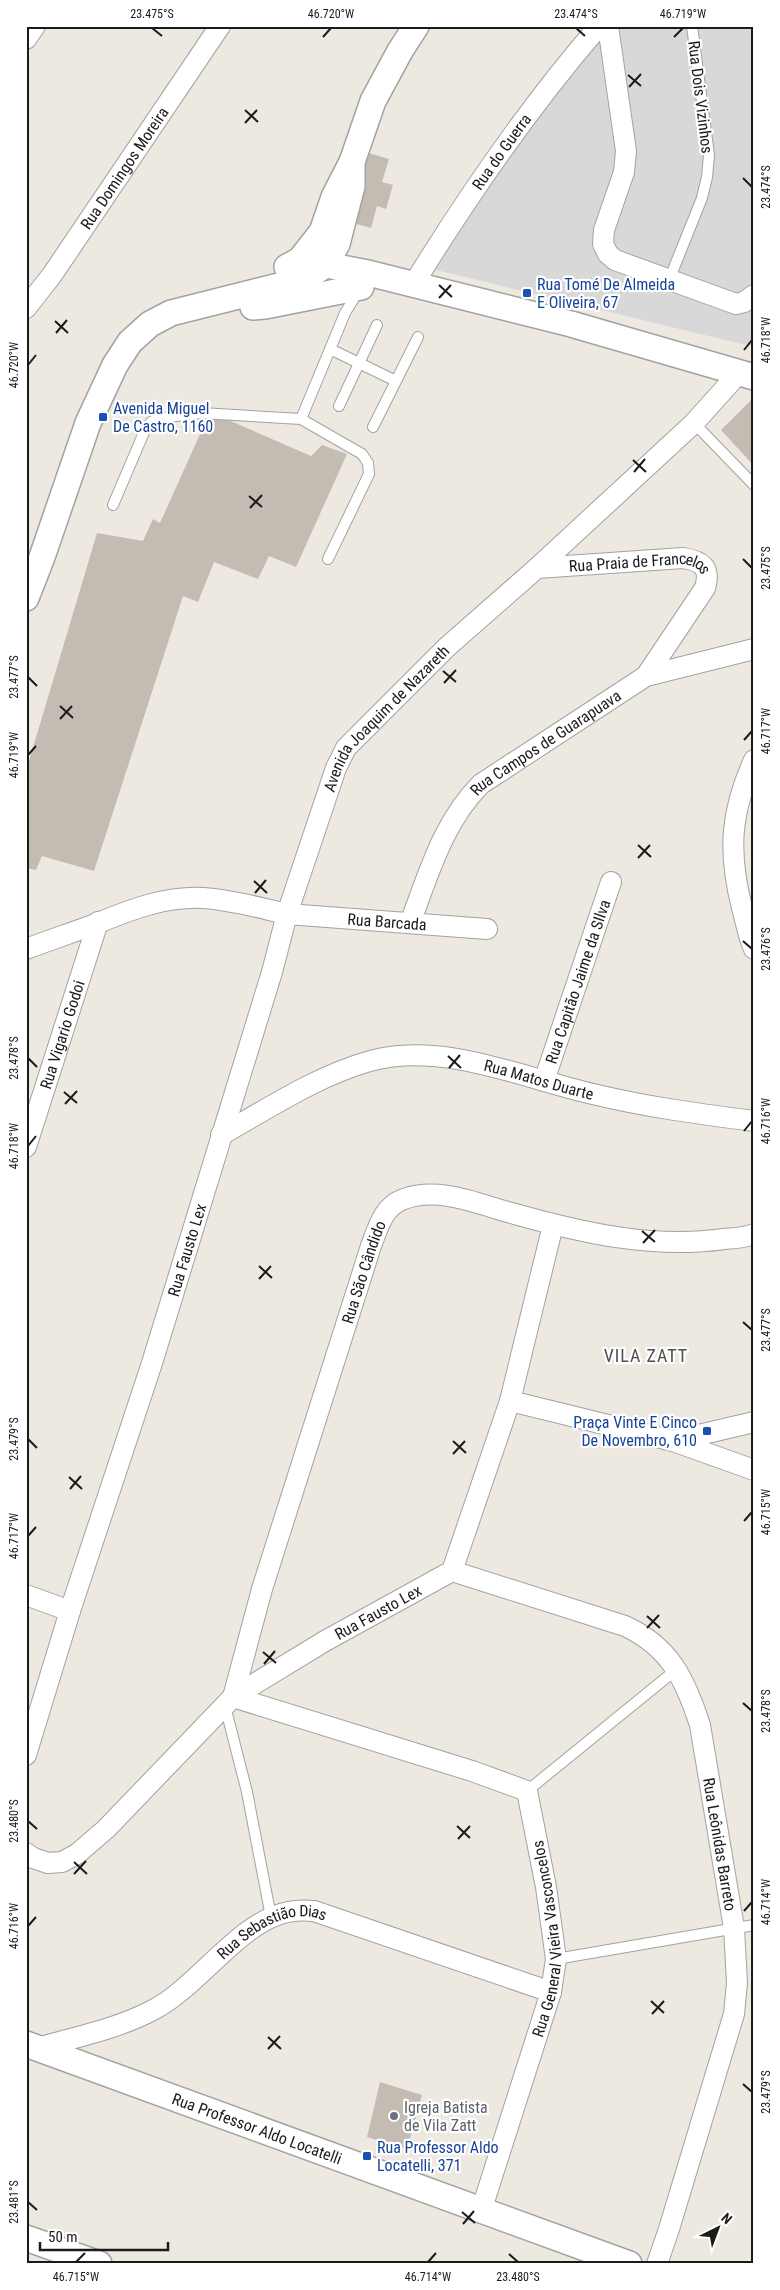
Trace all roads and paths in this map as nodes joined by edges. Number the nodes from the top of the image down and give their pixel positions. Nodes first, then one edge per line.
1 (35, 26) edge
2 (220, 26) edge
3 (416, 26) edge
4 (599, 26) edge
5 (608, 26) edge
6 (692, 26) edge
7 (26, 39) edge
8 (301, 269) junction
9 (669, 280) junction
10 (413, 285) junction
11 (361, 287) junction
12 (754, 294) edge
13 (216, 301) junction
14 (26, 308) edge
15 (378, 325) dead end
16 (418, 337) dead end
17 (330, 349) junction
18 (359, 363) junction
19 (746, 376) edge
20 (396, 381) junction
21 (339, 406) dead end
22 (301, 418) junction
23 (694, 423) junction
24 (373, 427) dead end
25 (754, 485) edge
26 (112, 505) dead end
27 (328, 559) dead end
28 (537, 568) junction
29 (26, 598) edge
30 (754, 648) edge
31 (646, 676) junction
32 (754, 760) edge
33 (611, 882) dead end
34 (287, 914) junction
35 (98, 922) junction
36 (410, 922) junction
37 (487, 928) dead end
38 (26, 949) edge
39 (754, 949) edge
40 (544, 1081) junction
41 (754, 1121) edge
42 (221, 1135) junction
43 (26, 1147) edge
44 (553, 1225) junction
45 (754, 1234) edge
46 (510, 1401) junction
47 (754, 1422) edge
48 (673, 1441) junction
49 (754, 1470) edge
50 (452, 1571) junction
51 (26, 1595) edge
52 (70, 1611) junction
53 (677, 1669) junction
54 (229, 1701) junction
55 (26, 1756) edge
56 (528, 1791) junction
57 (26, 1853) edge
58 (271, 1917) junction
59 (744, 1926) edge
60 (556, 1959) junction
61 (551, 1992) junction
62 (32, 2046) edge
63 (482, 2208) junction
64 (26, 2238) edge
65 (99, 2264) edge
66 (629, 2264) edge
67 (656, 2264) edge

1 - 7 street
2 - 14 street, Rua Domingos Moreira
3 - 8 street
4 - 10 street, Rua do Guerra
5 - 9 street
6 - 9 lane, Rua Dois Vizinhos
8 - 10 street
8 - 11 street
8 - 13 street
9 - 12 street
10 - 11 street
10 - 19 street
11 - 13 street
11 - 17 lane
13 - 29 street
15 - 18 lane
16 - 20 lane
17 - 18 lane
17 - 22 lane
18 - 20 lane
18 - 21 lane
19 - 23 street, Avenida Joaquim de Nazareth
20 - 24 lane
22 - 26 lane
22 - 27 lane
23 - 25 lane
23 - 28 street, Avenida Joaquim de Nazareth
28 - 31 street, Rua Praia de Francelos
28 - 34 street, Avenida Joaquim de Nazareth
30 - 31 street, Rua Campos de Guarapuava
31 - 36 street, Rua Campos de Guarapuava
32 - 39 street
33 - 40 street, Rua Capitão Jaime da SIlva
34 - 35 street
34 - 36 street, Rua Barcada
34 - 42 street, Rua Fausto Lex
35 - 38 street
35 - 43 street, Rua Vigario Godoi
36 - 37 street, Rua Barcada
40 - 41 street, Rua Matos Duarte
40 - 42 street, Rua Matos Duarte
42 - 52 street, Rua Fausto Lex
44 - 45 street, Rua São Cândido
44 - 46 street
44 - 54 street, Rua São Cândido
46 - 48 street
46 - 50 street
47 - 48 street
48 - 49 street
50 - 53 street, Rua Leônidas Barreto
50 - 54 street, Rua Fausto Lex
51 - 52 street
52 - 55 street, Rua Fausto Lex
53 - 56 lane
53 - 59 street, Rua Leônidas Barreto
54 - 56 street
54 - 57 street, Rua Fausto Lex
54 - 58 lane
56 - 60 street, Rua General Vieira Vasconcelos
58 - 61 street, Rua Sebastião Dias
58 - 62 street, Rua Sebastião Dias
59 - 60 lane
59 - 67 street, Rua Leônidas Barreto
60 - 61 street, Rua General Vieira Vasconcelos
61 - 63 street, Rua General Vieira Vasconcelos
62 - 63 street, Rua Professor Aldo Locatelli
63 - 66 street, Rua Professor Aldo Locatelli
64 - 65 street

